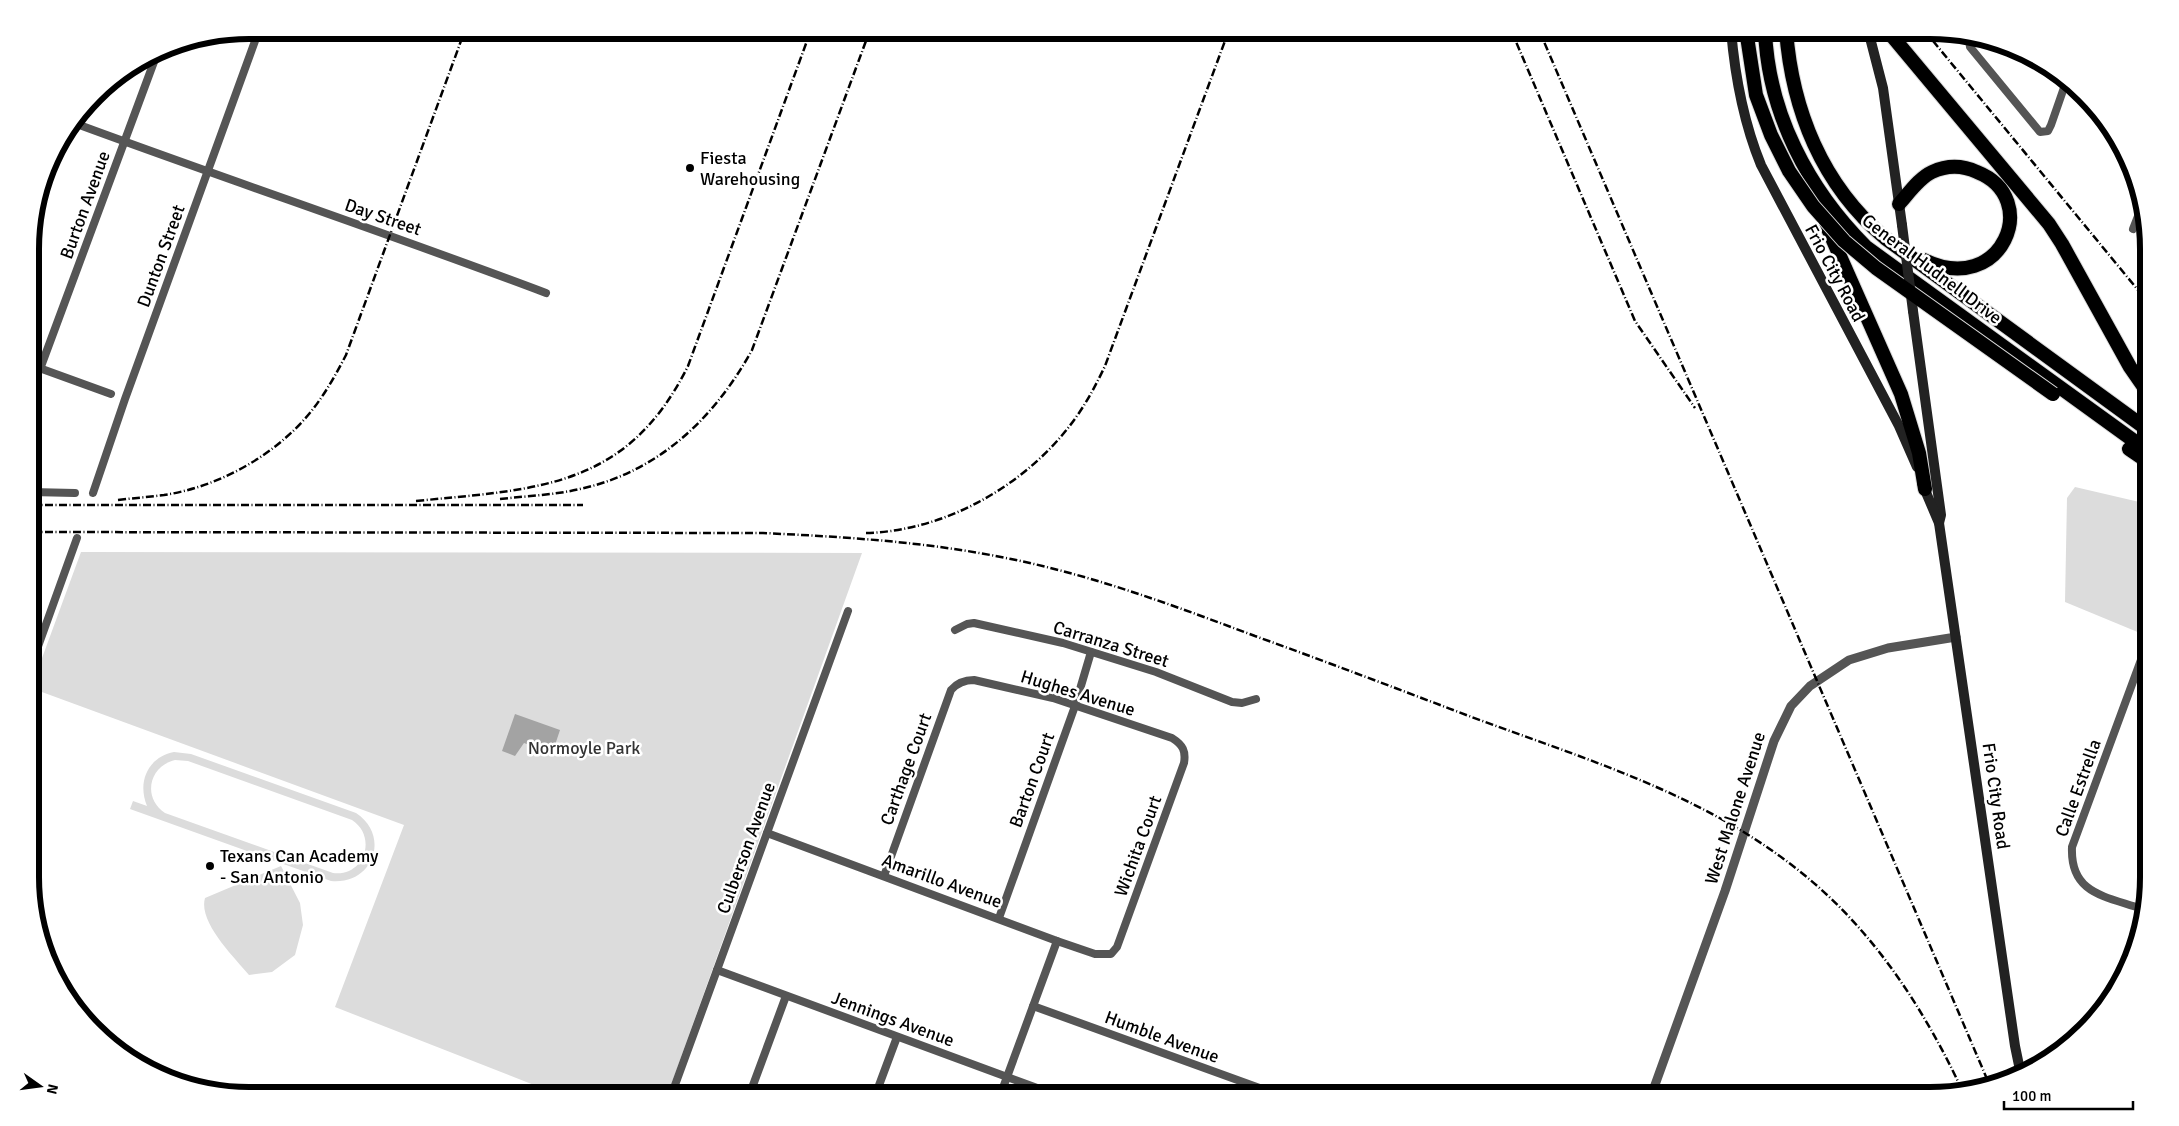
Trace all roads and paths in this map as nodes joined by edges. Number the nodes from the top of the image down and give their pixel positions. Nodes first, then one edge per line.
1 (256, 39) edge
2 (1732, 39) edge
3 (1747, 39) edge
4 (1766, 39) edge
5 (1787, 39) edge
6 (1870, 39) edge
7 (1894, 39) edge
8 (1969, 43) edge
9 (154, 61) edge
10 (2065, 88) edge
11 (79, 125) edge
12 (125, 142) junction
13 (1802, 163) junction
14 (208, 172) junction
15 (1899, 204) junction
16 (2137, 218) edge
17 (2133, 229) dead end
18 (1889, 241) junction
19 (546, 292) dead end
20 (40, 369) joint
21 (2140, 381) edge
22 (111, 394) dead end
23 (2140, 424) edge
24 (2140, 445) edge
25 (2140, 456) edge
26 (1925, 489) junction
27 (39, 492) edge
28 (75, 493) dead end
29 (93, 493) dead end
30 (1939, 523) junction
31 (77, 538) dead end
32 (848, 611) dead end
33 (955, 630) dead end
34 (1956, 637) junction
35 (39, 644) edge
36 (1091, 652) junction
37 (2140, 663) edge
38 (966, 680) joint
39 (1256, 699) dead end
40 (1075, 706) junction
41 (1180, 743) joint
42 (767, 833) junction
43 (884, 876) junction
44 (2138, 908) edge
45 (999, 918) junction
46 (1057, 941) junction
47 (1106, 955) joint
48 (717, 970) junction
49 (786, 996) junction
50 (1033, 1006) junction
51 (897, 1037) junction
52 (2019, 1067) edge
53 (1007, 1077) junction
54 (674, 1087) edge
55 (752, 1087) edge
56 (878, 1087) edge
57 (1003, 1087) edge
58 (1034, 1087) edge
59 (1257, 1087) edge
60 (1654, 1087) edge

1 - 14 street, Dunton Street
2 - 26 main road, Frio City Road
3 - 25 highway, bridge
4 - 13 highway, General Hudnell Drive
5 - 18 highway, General Hudnell Drive
6 - 15 main road, Frio City Road
7 - 21 highway
8 - 10 street
9 - 12 street, Burton Avenue
11 - 12 street, Day Street
12 - 14 street, Day Street
12 - 20 street, Burton Avenue
13 - 24 highway, General Hudnell Drive
13 - 26 highway
14 - 19 street, Day Street
14 - 29 street, Dunton Street
15 - 18 highway
15 - 30 main road, Frio City Road, bridge
16 - 17 street
18 - 23 highway, General Hudnell Drive
20 - 22 street
26 - 30 main road, Frio City Road
27 - 28 street
30 - 34 main road, Frio City Road
31 - 35 street
32 - 42 street, Culberson Avenue
33 - 36 street, Carranza Street
34 - 52 main road, Frio City Road
34 - 60 street, West Malone Avenue
36 - 39 street, Carranza Street
36 - 40 street, Barton Court
37 - 44 street, Calle Estrella
38 - 40 street, Hughes Avenue
38 - 43 street, Carthage Court
40 - 41 street, Hughes Avenue
40 - 45 street, Barton Court
41 - 47 street, Wichita Court
42 - 43 street, Amarillo Avenue
42 - 48 street, Culberson Avenue
43 - 45 street, Amarillo Avenue
45 - 46 street, Amarillo Avenue
46 - 47 street, Amarillo Avenue
46 - 50 street
48 - 49 street, Jennings Avenue
48 - 54 street, Culberson Avenue
49 - 51 street, Jennings Avenue
49 - 55 street
50 - 53 street
50 - 59 street, Humble Avenue
51 - 53 street, Jennings Avenue
51 - 56 street
53 - 57 street
53 - 58 street, Jennings Avenue

